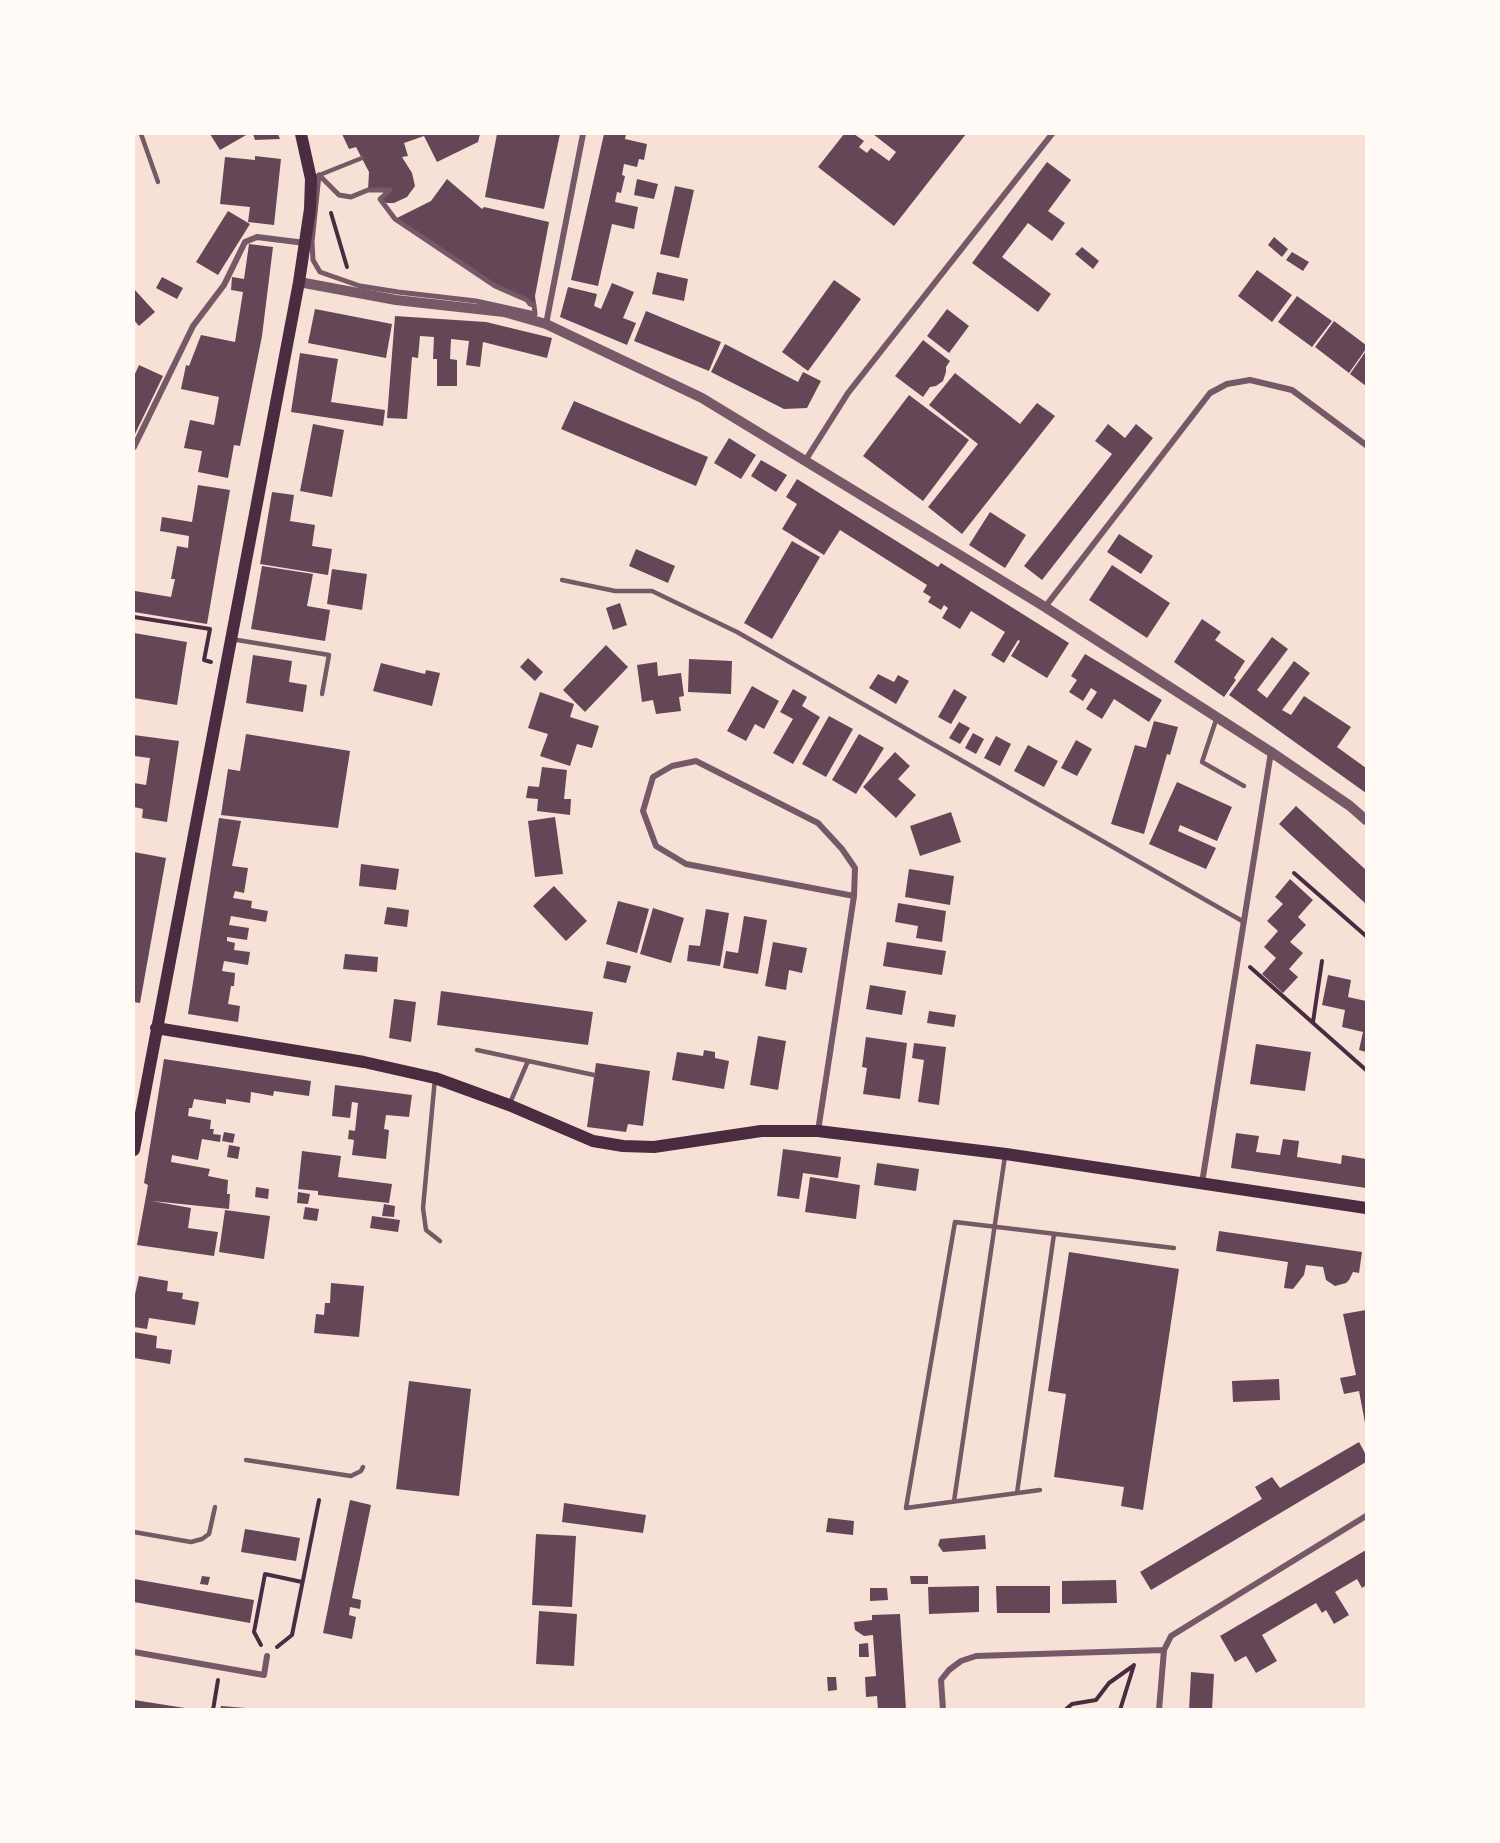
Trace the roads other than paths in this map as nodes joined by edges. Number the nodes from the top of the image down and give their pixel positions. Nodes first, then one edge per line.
1 (141, 134) edge
2 (301, 134) edge
3 (583, 134) edge
4 (1052, 134) edge
5 (362, 158) dead end
6 (315, 177) junction
7 (158, 182) dead end
8 (304, 243) junction
9 (299, 282) junction
10 (546, 324) junction
11 (1366, 445) edge
12 (134, 447) edge
13 (804, 461) junction
14 (562, 580) dead end
15 (1045, 607) junction
16 (231, 639) junction
17 (322, 694) dead end
18 (1217, 717) junction
19 (1271, 752) junction
20 (1244, 786) dead end
21 (1366, 820) edge
22 (854, 896) junction
23 (1244, 922) junction
24 (156, 1028) junction
25 (477, 1050) dead end
26 (528, 1061) junction
27 (594, 1075) dead end
28 (435, 1078) junction
29 (509, 1106) junction
30 (818, 1131) junction
31 (134, 1150) edge
32 (1006, 1154) junction
33 (1202, 1183) junction
34 (1366, 1208) edge
35 (995, 1227) junction
36 (1054, 1234) junction
37 (440, 1241) dead end
38 (1174, 1248) dead end
39 (246, 1460) dead end
40 (363, 1467) dead end
41 (1040, 1490) dead end
42 (1017, 1493) junction
43 (954, 1501) junction
44 (215, 1507) dead end
45 (1366, 1516) edge
46 (134, 1532) edge
47 (1164, 1650) junction
48 (134, 1652) edge
49 (267, 1656) road end
50 (943, 1710) edge
51 (1159, 1710) edge

1 - 7 lane
2 - 6 main road
3 - 10 street
4 - 13 street
5 - 6 lane
6 - 6 street
6 - 8 main road
8 - 9 main road
8 - 12 street
9 - 10 street
9 - 16 main road
10 - 13 street
11 - 15 street
13 - 15 street
14 - 23 lane
15 - 18 street
16 - 17 lane
16 - 24 main road
18 - 19 street
18 - 20 lane
19 - 21 street
19 - 23 street
22 - 22 street
22 - 30 street
23 - 33 street
24 - 28 main road
24 - 31 main road
25 - 26 lane
26 - 27 lane
26 - 29 lane
28 - 29 main road
28 - 37 lane
29 - 30 main road
30 - 32 main road
32 - 33 main road
32 - 35 lane
33 - 34 main road
35 - 36 lane
35 - 43 lane
35 - 43 lane
36 - 38 lane
36 - 42 lane
39 - 40 lane
41 - 42 lane
42 - 43 lane
44 - 46 lane
45 - 47 street
47 - 50 street
47 - 51 street
48 - 49 street

